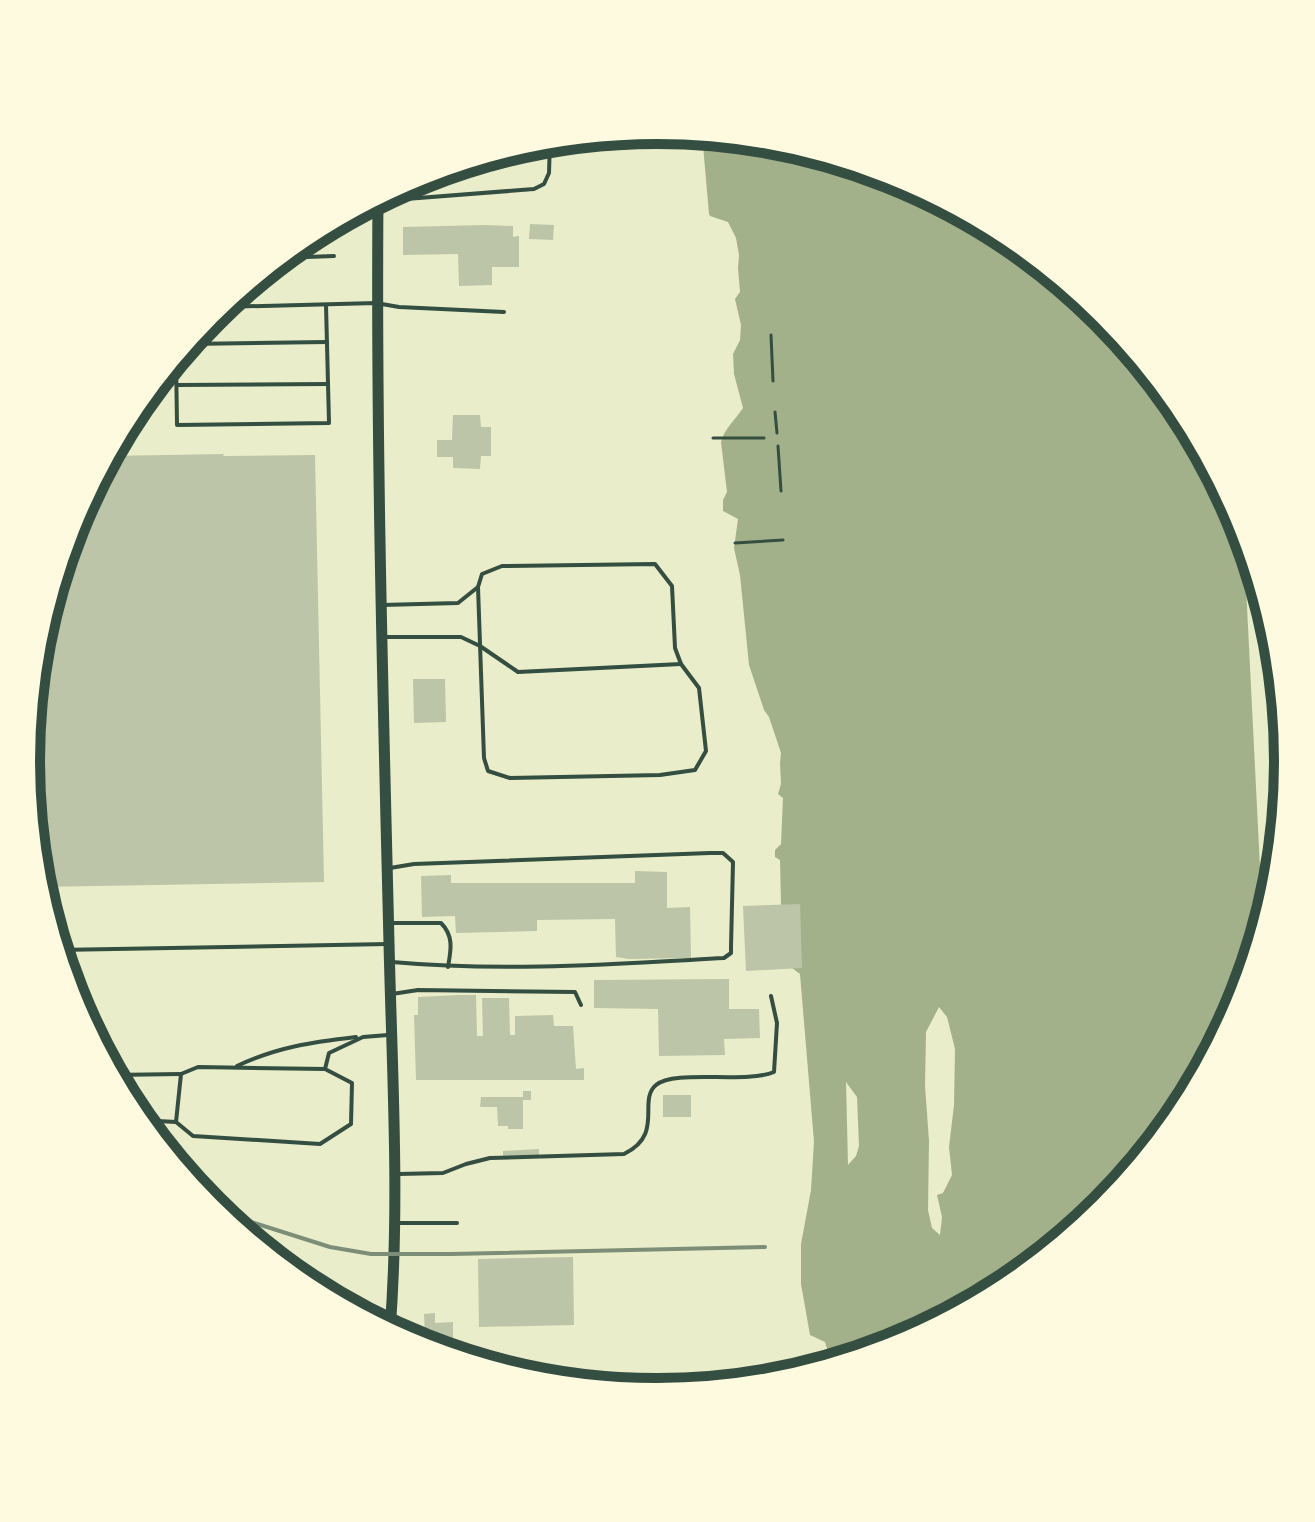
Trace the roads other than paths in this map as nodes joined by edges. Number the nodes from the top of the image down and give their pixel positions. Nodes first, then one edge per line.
1 (550, 153) edge
2 (405, 198) edge
3 (378, 210) edge
4 (334, 256) dead end
5 (301, 257) edge
6 (376, 303) junction
7 (326, 305) junction
8 (240, 307) edge
9 (504, 312) dead end
10 (327, 342) junction
11 (203, 344) edge
12 (177, 374) edge
13 (328, 384) junction
14 (177, 385) junction
15 (478, 587) junction
16 (382, 605) junction
17 (383, 637) junction
18 (480, 646) junction
19 (681, 664) junction
20 (387, 868) junction
21 (388, 923) junction
22 (389, 944) junction
23 (70, 950) edge
24 (389, 962) junction
25 (448, 967) junction
26 (390, 995) junction
27 (771, 996) dead end
28 (581, 1005) dead end
29 (391, 1035) junction
30 (363, 1037) junction
31 (233, 1068) junction
32 (325, 1069) junction
33 (181, 1074) junction
34 (126, 1075) edge
35 (156, 1121) edge
36 (176, 1122) junction
37 (396, 1174) junction
38 (394, 1223) junction
39 (457, 1223) dead end
40 (390, 1318) edge

1 - 2 lane
3 - 6 main road
4 - 5 lane
6 - 7 lane
6 - 9 lane
6 - 16 main road
7 - 8 lane
7 - 10 lane
10 - 11 lane
10 - 13 lane
12 - 14 lane
13 - 14 lane
13 - 14 lane
15 - 16 lane
15 - 18 lane
15 - 19 lane
16 - 17 main road
17 - 18 lane
17 - 20 main road
18 - 19 lane
18 - 19 lane
20 - 21 main road
20 - 25 lane
21 - 22 main road
21 - 25 lane
22 - 23 lane
22 - 24 main road
24 - 25 lane
24 - 26 main road
26 - 28 lane
26 - 29 main road
27 - 37 lane
29 - 30 lane
29 - 37 main road
30 - 31 lane
30 - 32 lane
31 - 32 lane
31 - 33 lane
32 - 36 lane
33 - 34 lane
33 - 36 lane
35 - 36 lane
37 - 38 main road
38 - 39 lane
38 - 40 main road

